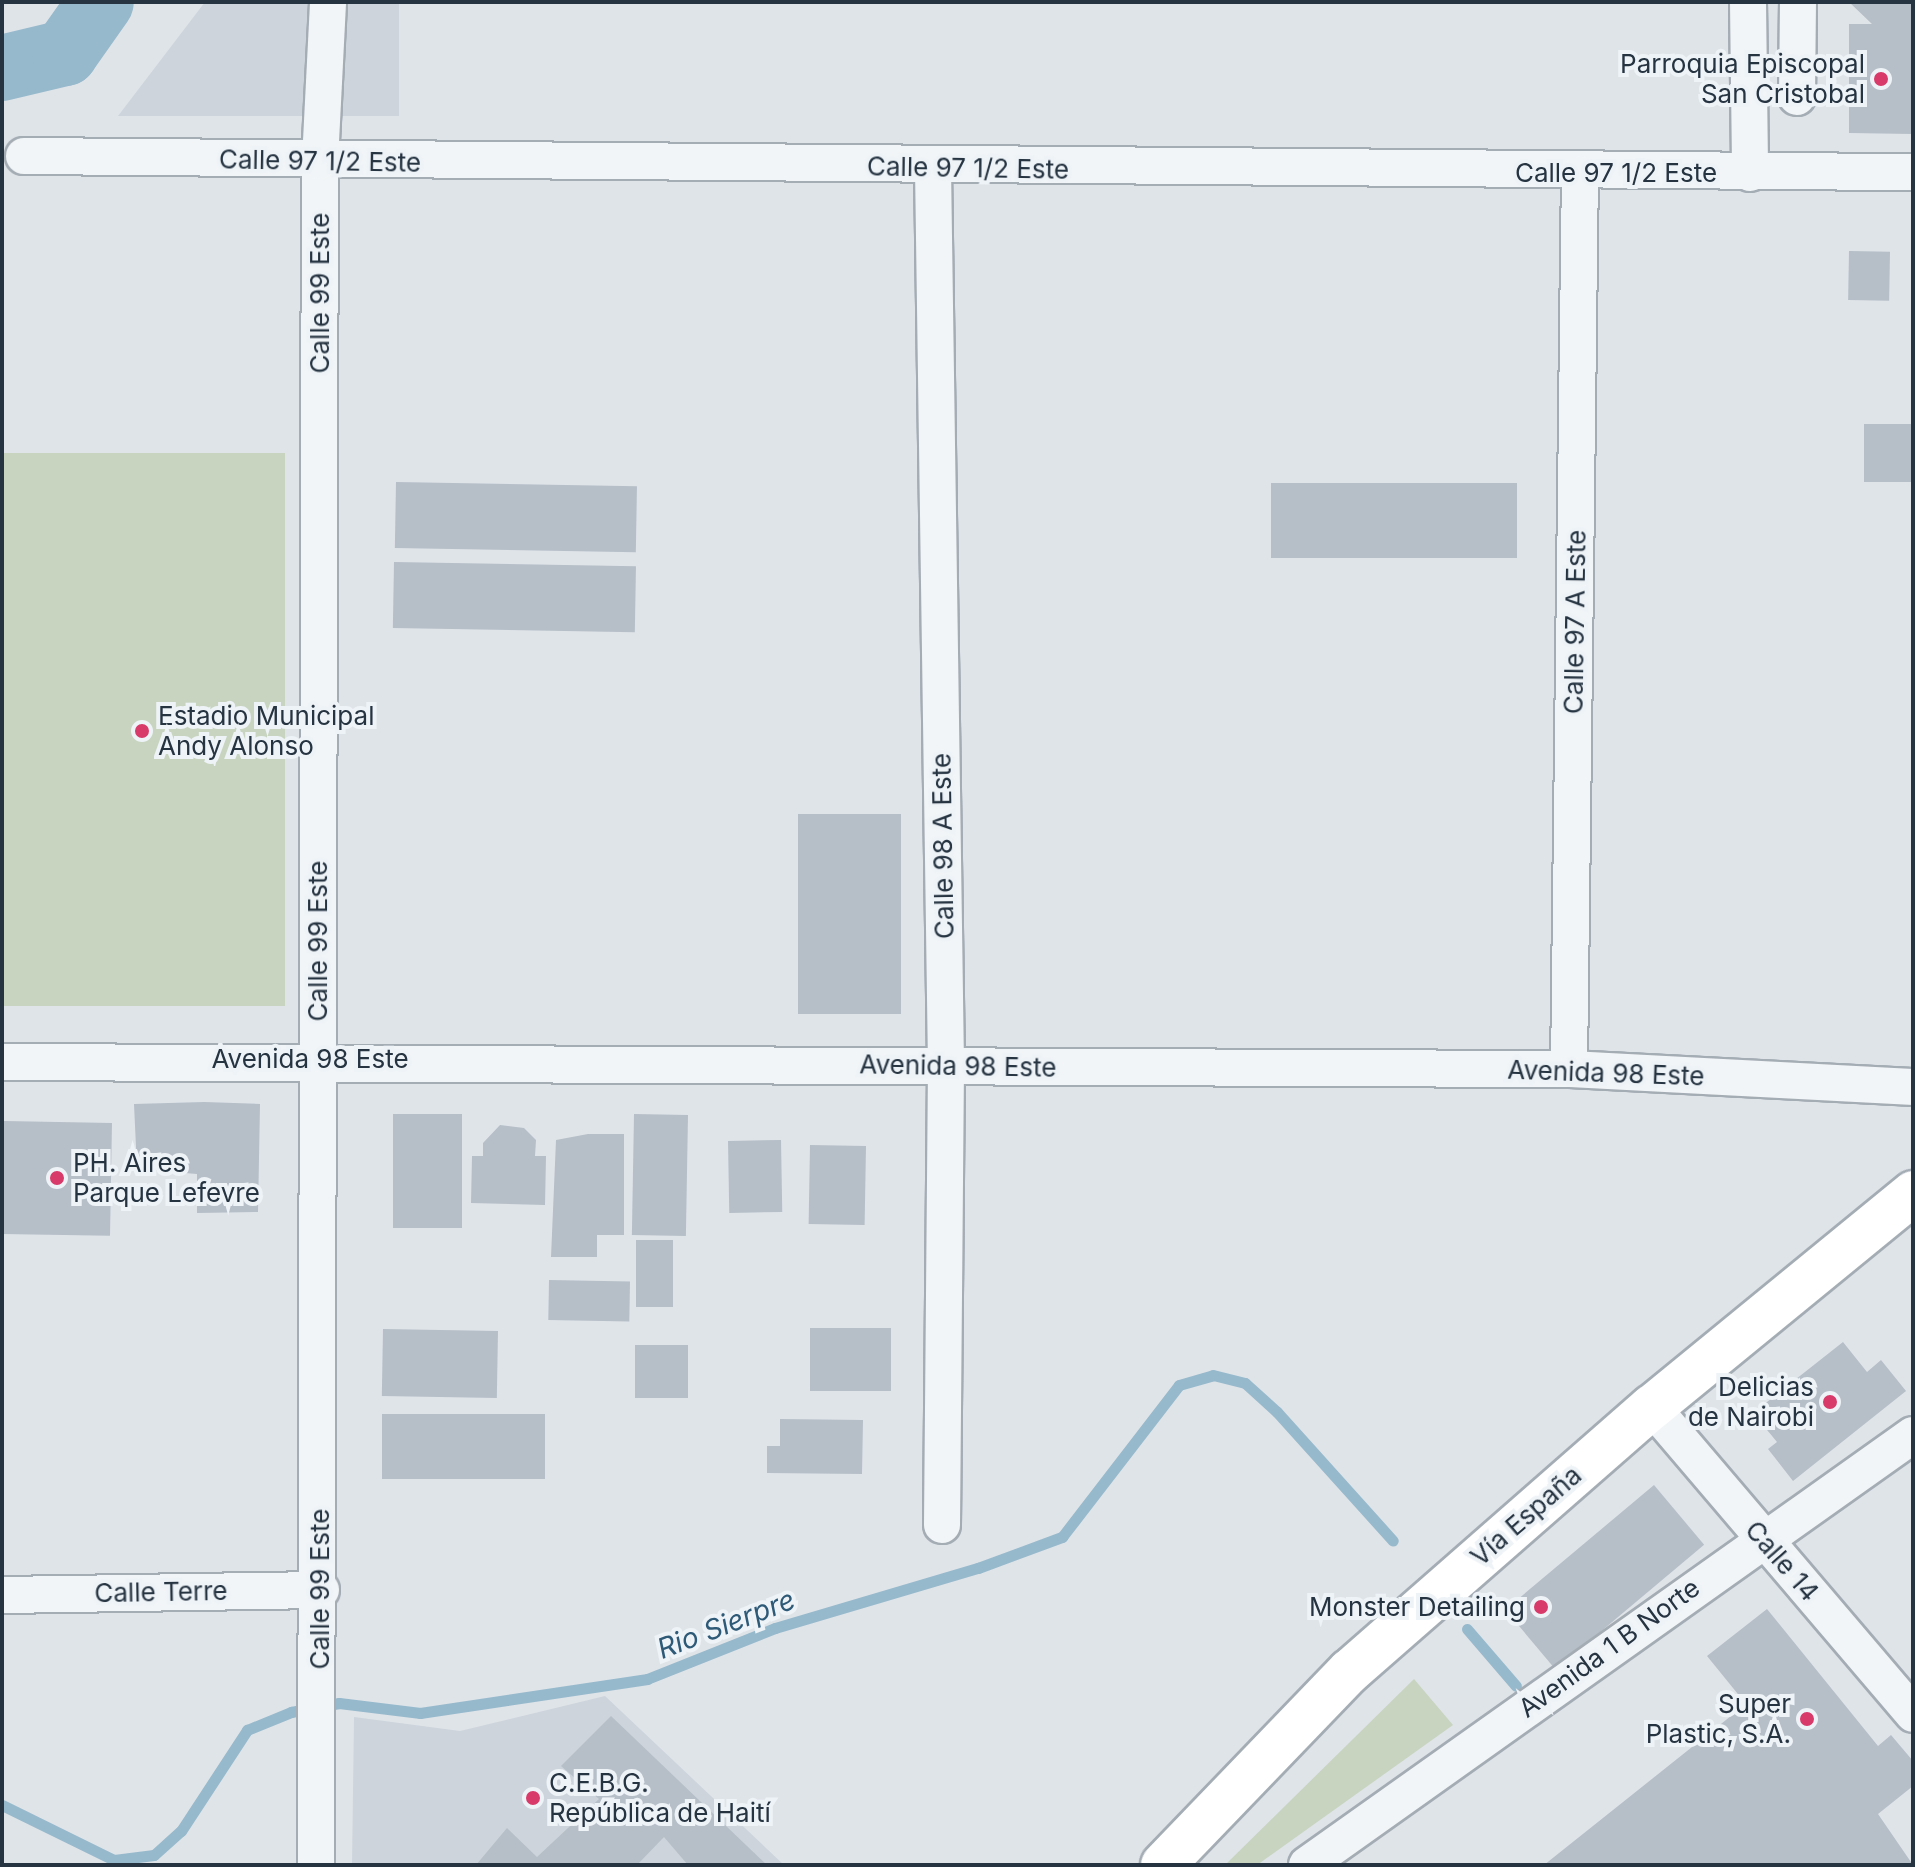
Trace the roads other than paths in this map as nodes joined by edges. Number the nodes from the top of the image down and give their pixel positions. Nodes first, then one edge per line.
1 (328, 2) edge
2 (1748, 2) edge
3 (1798, 2) edge
4 (1797, 97) dead end
5 (24, 156) dead end
6 (320, 161) junction
7 (933, 168) junction
8 (1913, 172) edge
9 (1750, 173) junction
10 (1580, 174) junction
11 (318, 1058) junction
12 (2, 1062) edge
13 (946, 1066) junction
14 (1569, 1069) junction
15 (1913, 1087) edge
16 (1913, 1193) edge
17 (1652, 1407) junction
18 (1913, 1435) edge
19 (942, 1525) dead end
20 (1762, 1538) junction
21 (321, 1590) junction
22 (2, 1595) edge
23 (1913, 1714) edge
24 (316, 1865) edge
25 (1163, 1865) edge
26 (1307, 1865) edge

1 - 6 street, Calle 99 Este
2 - 9 street
3 - 4 street
5 - 6 street, Calle 97 1/2 Este
6 - 7 street, Calle 97 1/2 Este
6 - 11 street, Calle 99 Este
7 - 10 street, Calle 97 1/2 Este
7 - 13 street, Calle 98 A Este
8 - 9 street, Calle 97 1/2 Este
9 - 10 street, Calle 97 1/2 Este
10 - 14 street, Calle 97 A Este
11 - 12 street, Avenida 98 Este
11 - 13 street, Avenida 98 Este
11 - 21 street, Calle 99 Este
13 - 14 street, Avenida 98 Este
13 - 19 street, Calle 98 A Este
14 - 15 street, Avenida 98 Este
16 - 17 main road, Vía España
17 - 20 street, Calle 14
17 - 25 main road, Vía España
18 - 20 street, Avenida 1 B Norte
20 - 23 street, Calle 14
20 - 26 street, Avenida 1 B Norte
21 - 22 street, Calle Terre
21 - 24 street, Calle 99 Este

